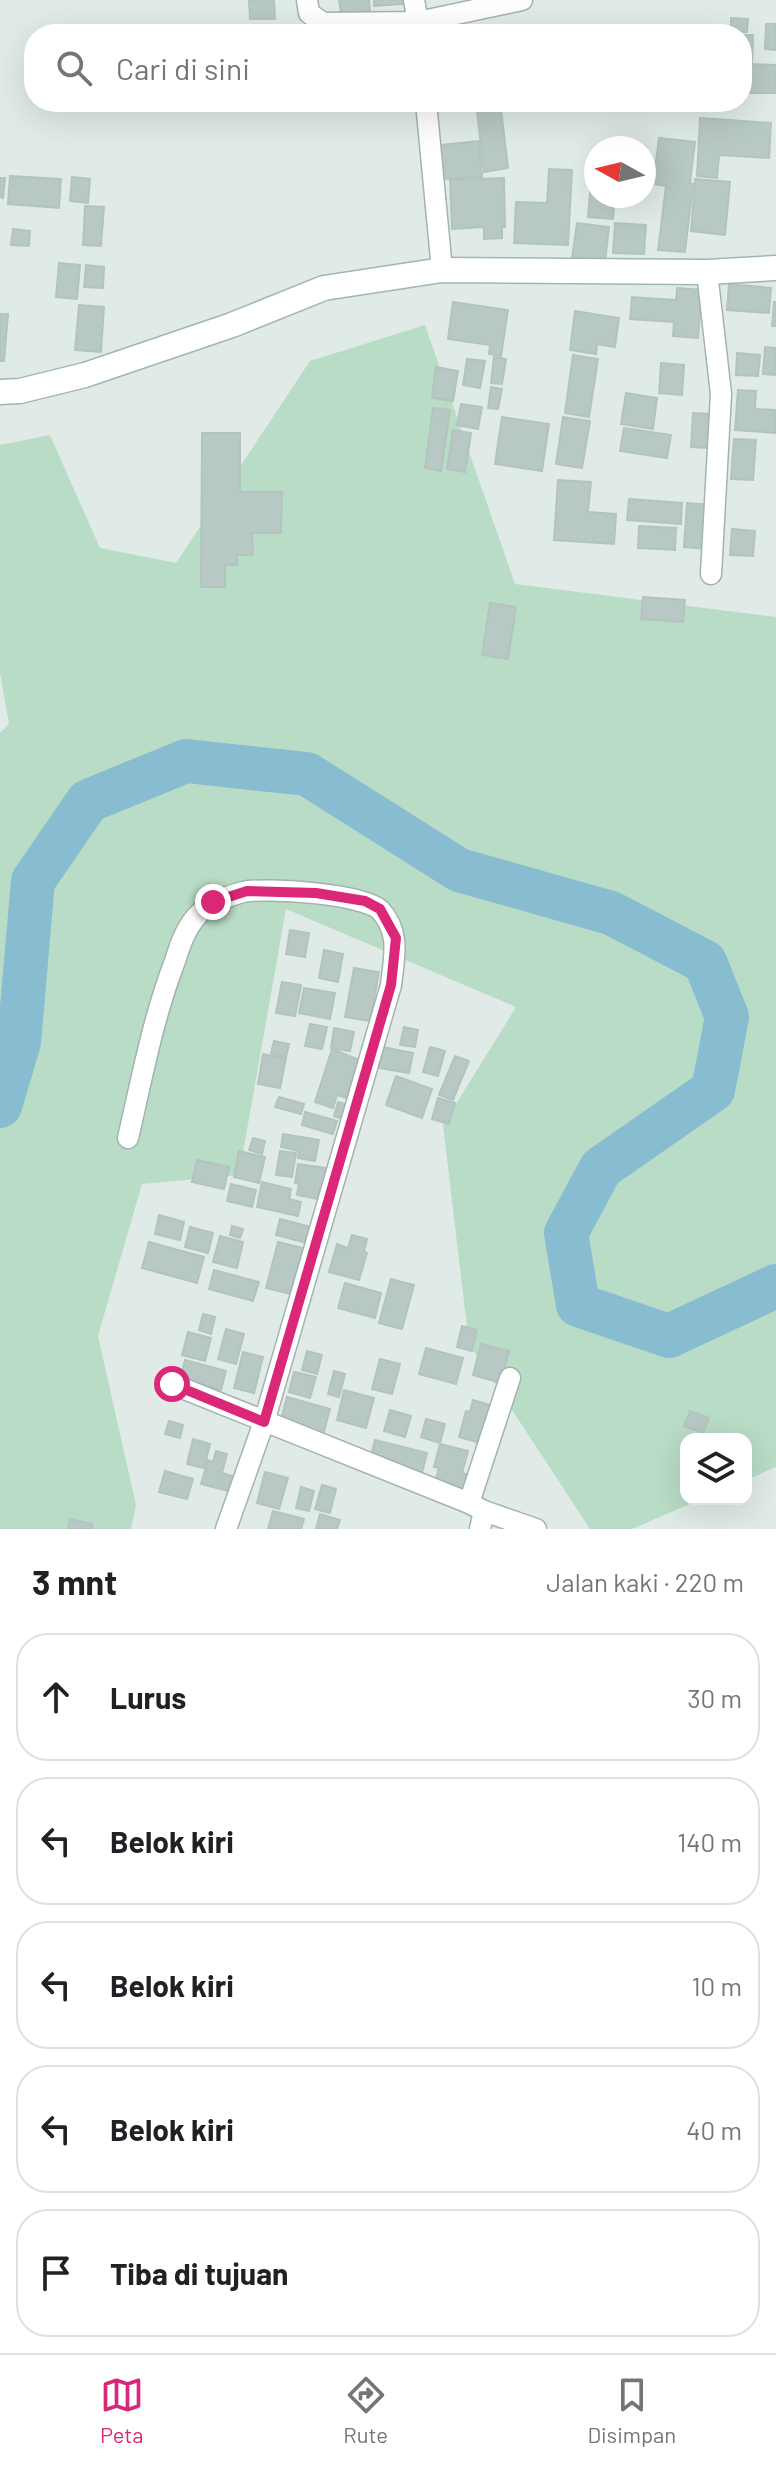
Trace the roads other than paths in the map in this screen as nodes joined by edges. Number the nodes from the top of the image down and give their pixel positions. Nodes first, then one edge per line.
1 (307, 0) edge
2 (414, 0) edge
3 (522, 0) edge
4 (342, 24) edge
5 (417, 24) edge
6 (433, 24) edge
7 (427, 112) edge
8 (776, 268) edge
9 (442, 270) junction
10 (707, 272) junction
11 (0, 392) edge
12 (711, 574) dead end
13 (128, 1138) dead end
14 (510, 1378) dead end
15 (172, 1384) dead end
16 (264, 1422) junction
17 (478, 1514) edge
18 (226, 1529) edge
19 (536, 1529) edge

1 - 4 street
2 - 5 street
3 - 6 street
7 - 9 street
8 - 10 main road
9 - 10 main road
9 - 11 main road
10 - 12 street
13 - 16 street
14 - 17 street
15 - 16 street
16 - 17 street
16 - 18 street
17 - 19 street

